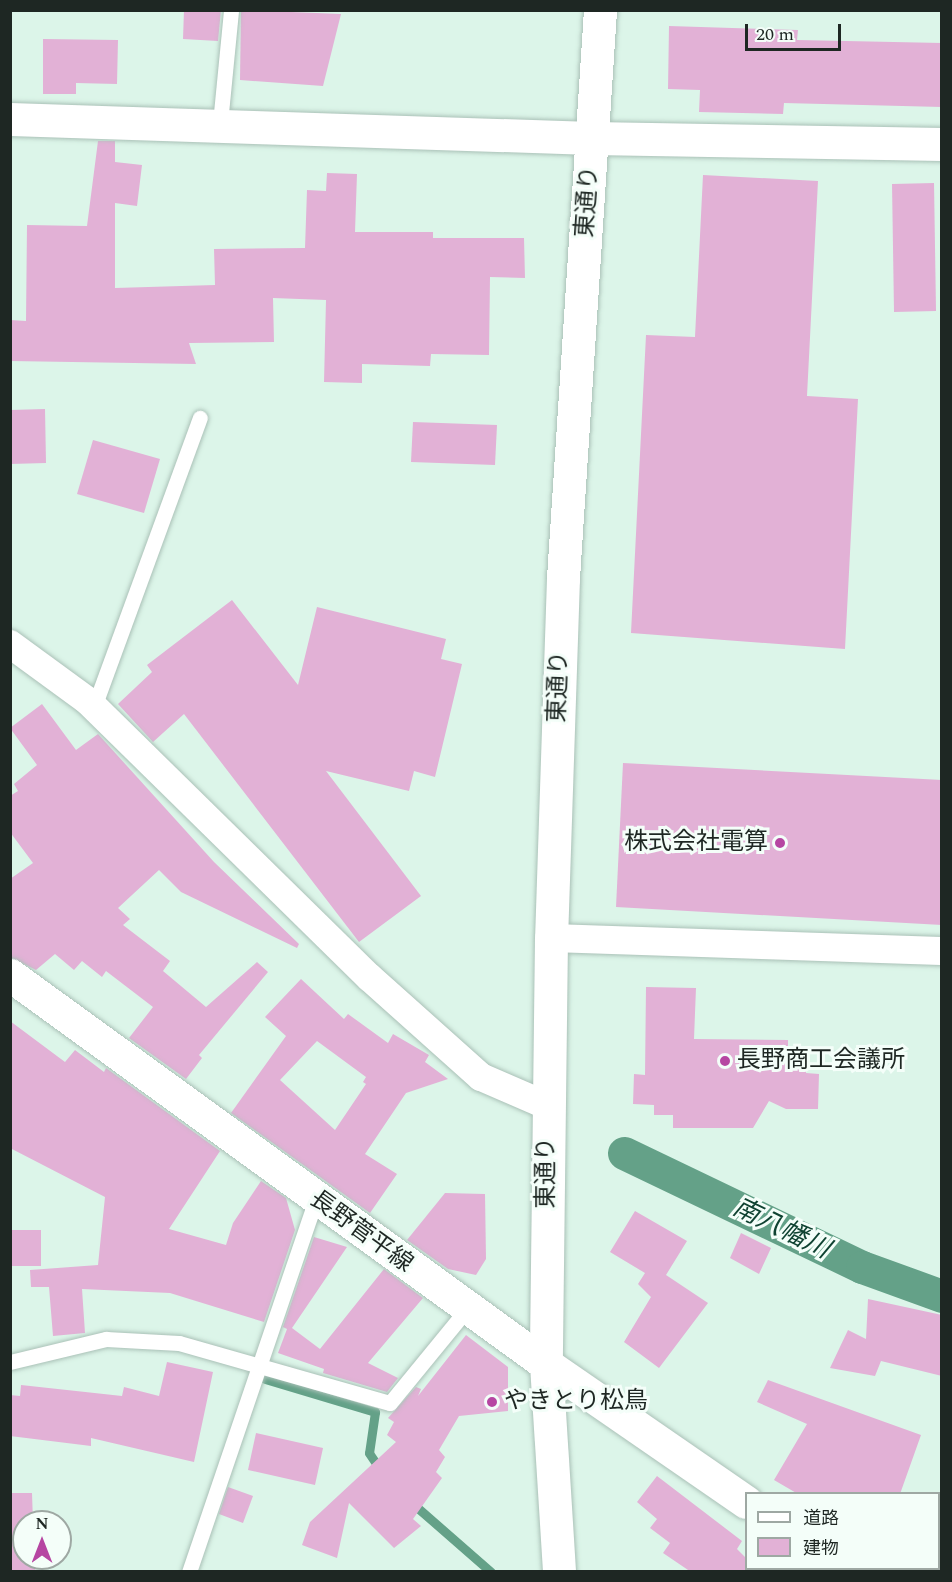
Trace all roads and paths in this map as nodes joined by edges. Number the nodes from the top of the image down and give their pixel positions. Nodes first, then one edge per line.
1 (231, 10) edge
2 (600, 10) edge
3 (10, 119) edge
4 (220, 123) junction
5 (592, 138) junction
6 (942, 144) edge
7 (200, 418) dead end
8 (10, 644) edge
9 (94, 707) junction
10 (551, 938) junction
11 (942, 951) edge
12 (10, 975) edge
13 (548, 1106) junction
14 (316, 1200) junction
15 (467, 1310) junction
16 (10, 1362) edge
17 (546, 1364) junction
18 (257, 1366) junction
19 (745, 1501) edge
20 (189, 1572) edge
21 (559, 1572) edge

1 - 4 lane
2 - 5 street, 東通り
3 - 4 street
4 - 5 street
5 - 6 street
5 - 10 street, 東通り
7 - 9 lane
8 - 9 street
9 - 13 street
10 - 11 street
10 - 13 street, 東通り
12 - 14 street, 長野菅平線
13 - 17 street, 東通り
14 - 15 street, 長野菅平線
14 - 18 lane
15 - 17 street, 長野菅平線
15 - 18 lane
16 - 18 lane
17 - 19 street, 長野菅平線
17 - 21 street
18 - 20 lane

